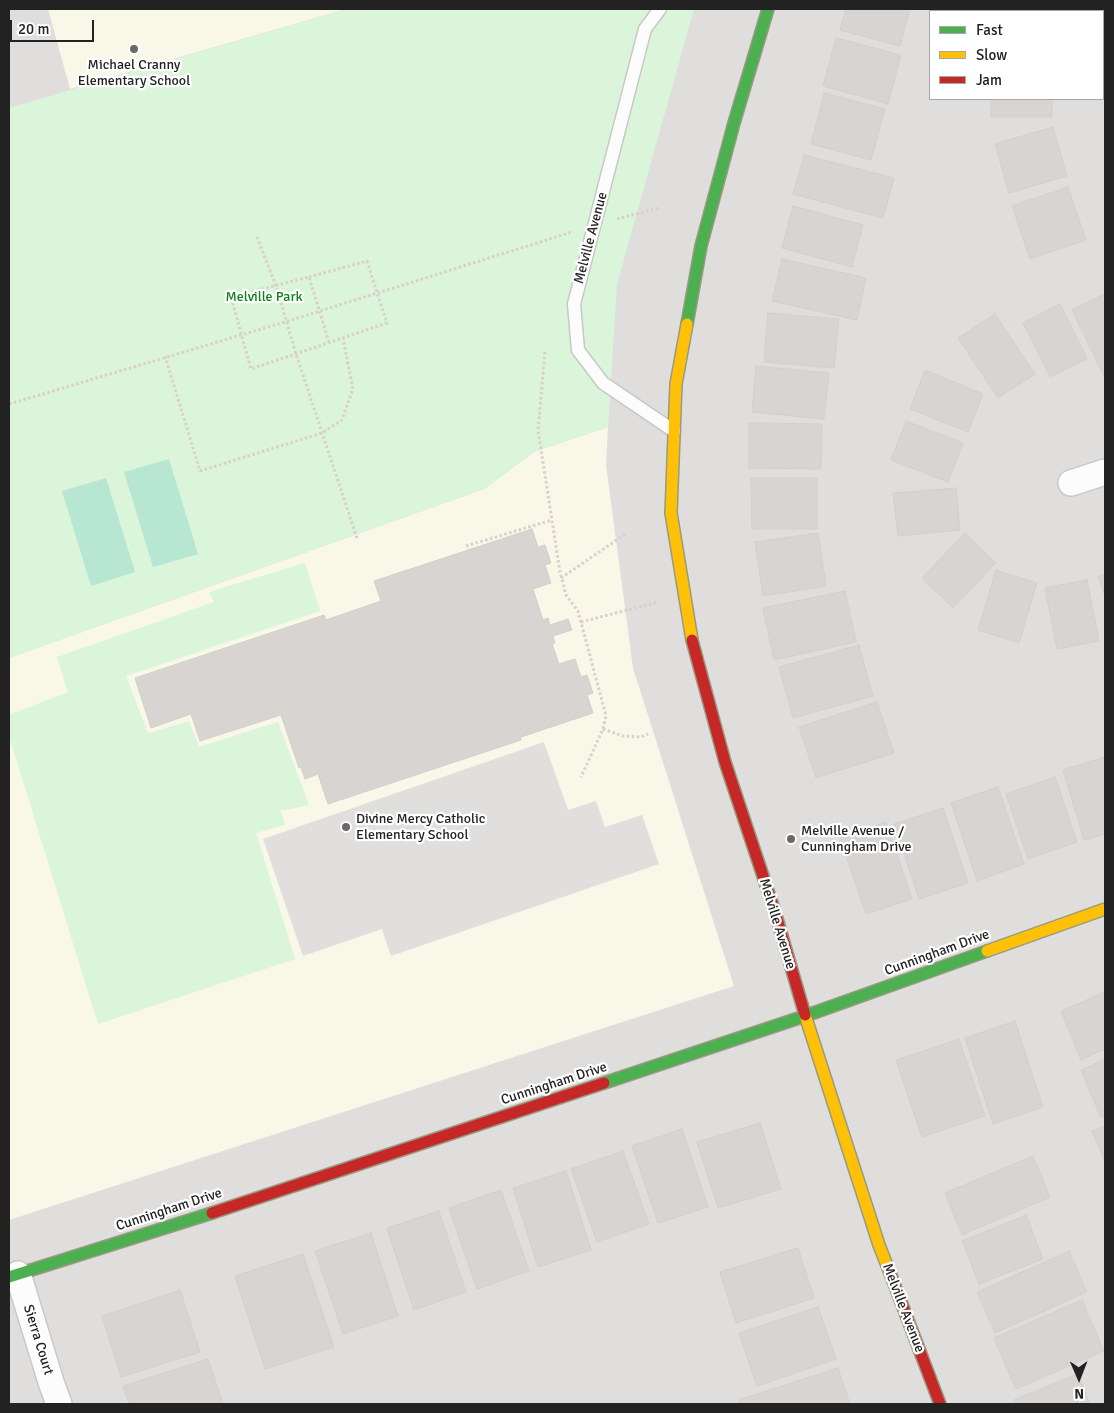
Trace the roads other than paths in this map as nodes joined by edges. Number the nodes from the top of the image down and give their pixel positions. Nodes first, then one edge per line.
1 (660, 9) edge
2 (768, 9) edge
3 (1105, 55) edge
4 (1105, 62) edge
5 (674, 431) junction
6 (1105, 472) edge
7 (1071, 484) dead end
8 (1105, 909) edge
9 (804, 1016) junction
10 (13, 1276) edge
11 (60, 1404) edge
12 (940, 1404) edge

1 - 5 lane, Melville Avenue
2 - 5 street, Melville Avenue
3 - 4 street
5 - 9 street, Melville Avenue
6 - 7 street
8 - 9 street, Cunningham Drive
9 - 10 street, Cunningham Drive
9 - 12 street, Melville Avenue
10 - 11 street, Sierra Court

